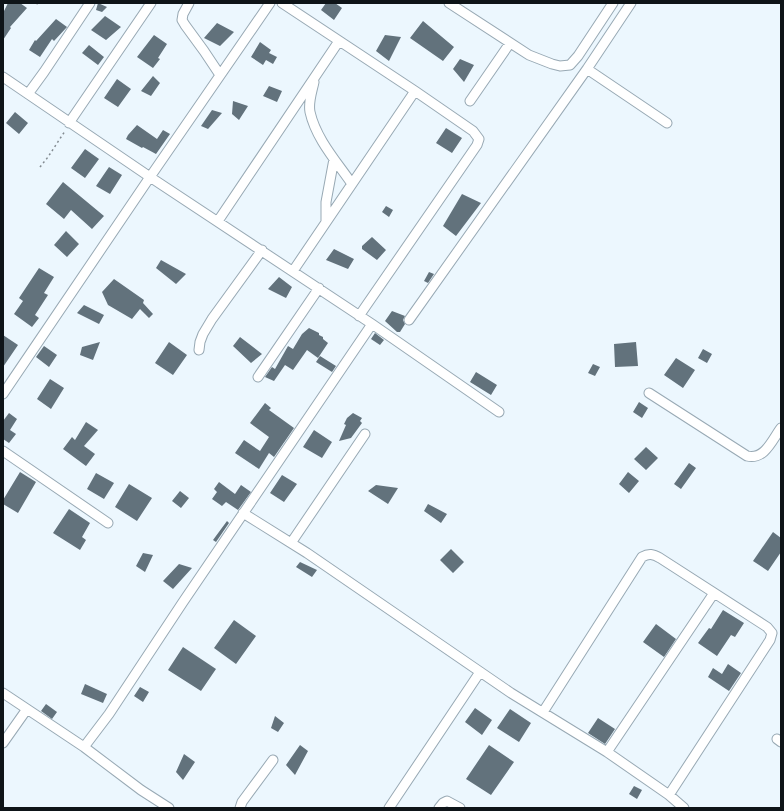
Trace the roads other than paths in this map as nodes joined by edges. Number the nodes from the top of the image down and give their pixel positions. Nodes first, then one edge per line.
1 (90, 3) edge
2 (151, 3) edge
3 (189, 3) edge
4 (270, 3) edge
5 (282, 3) edge
6 (449, 3) edge
7 (613, 3) edge
8 (631, 3) edge
9 (339, 41) junction
10 (510, 43) junction
11 (587, 69) junction
12 (220, 75) junction
13 (3, 77) edge
14 (315, 77) junction
15 (415, 91) junction
16 (28, 94) junction
17 (470, 101) dead end
18 (69, 123) junction
19 (667, 123) dead end
20 (334, 159) junction
21 (150, 177) junction
22 (352, 184) junction
23 (218, 221) junction
24 (326, 222) junction
25 (262, 250) junction
26 (293, 271) junction
27 (319, 288) junction
28 (359, 316) junction
29 (409, 320) dead end
30 (372, 324) junction
31 (199, 350) dead end
32 (258, 377) dead end
33 (649, 393) dead end
34 (3, 394) edge
35 (499, 412) dead end
36 (781, 428) edge
37 (365, 434) dead end
38 (3, 451) edge
39 (244, 513) junction
40 (108, 524) dead end
41 (291, 544) junction
42 (714, 593) junction
43 (480, 672) junction
44 (3, 692) edge
45 (27, 708) junction
46 (543, 712) junction
47 (3, 743) edge
48 (84, 747) junction
49 (607, 752) junction
50 (273, 760) dead end
51 (669, 795) junction
52 (169, 808) edge
53 (240, 808) edge
54 (389, 808) edge
55 (439, 808) edge
56 (460, 808) edge
57 (684, 808) edge

1 - 16 street
2 - 18 street
3 - 12 street
4 - 12 street
5 - 9 street
6 - 10 street
7 - 10 street
8 - 11 street
9 - 14 street
9 - 15 street
10 - 17 street
11 - 19 street
11 - 29 street
12 - 21 street
13 - 16 street
14 - 20 street
14 - 23 street
15 - 22 street
15 - 28 street
16 - 18 street
18 - 21 street
20 - 22 street
20 - 24 street
21 - 23 street
21 - 34 street
22 - 24 street
23 - 25 street
24 - 26 street
25 - 26 street
25 - 31 street
26 - 27 street
27 - 28 street
27 - 32 street
28 - 30 street
30 - 35 street
30 - 39 street
33 - 36 street
37 - 41 street
38 - 40 street
39 - 41 street
39 - 48 street
41 - 43 street
42 - 46 street
42 - 49 street
42 - 51 street
43 - 46 street
43 - 54 street
44 - 45 street
45 - 47 street
45 - 48 street
46 - 49 street
48 - 52 street
49 - 51 street
50 - 53 street
51 - 57 street
55 - 56 street

